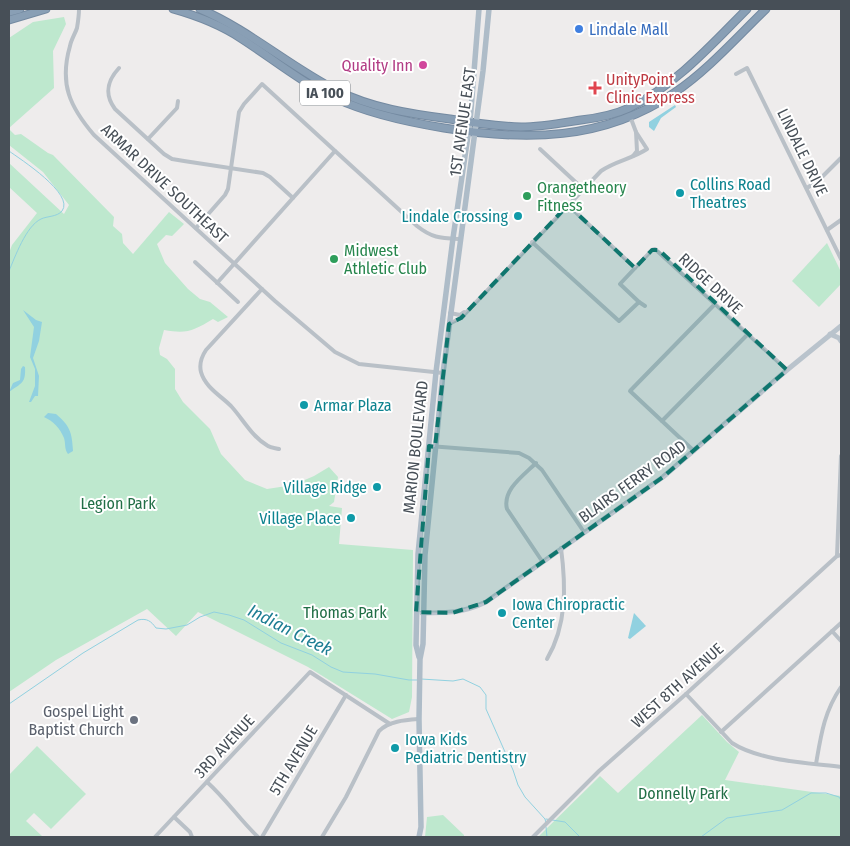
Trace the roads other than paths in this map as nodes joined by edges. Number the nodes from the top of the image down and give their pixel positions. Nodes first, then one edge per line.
1 (20, 9) edge
2 (46, 9) edge
3 (79, 9) edge
4 (173, 9) edge
5 (200, 9) edge
6 (479, 9) edge
7 (489, 9) edge
8 (747, 9) edge
9 (766, 9) edge
10 (9, 12) edge
11 (9, 20) edge
12 (119, 68) dead end
13 (736, 74) dead end
14 (178, 101) dead end
15 (630, 116) junction
16 (473, 122) junction
17 (636, 132) junction
18 (471, 133) junction
19 (148, 140) junction
20 (540, 149) dead end
21 (335, 151) junction
22 (632, 158) junction
23 (841, 158) edge
24 (231, 168) junction
25 (807, 188) junction
26 (583, 189) junction
27 (293, 198) junction
28 (568, 205) junction
29 (841, 220) edge
30 (196, 228) junction
31 (827, 230) junction
32 (456, 239) junction
33 (532, 242) junction
34 (841, 259) edge
35 (194, 262) dead end
36 (234, 264) junction
37 (635, 268) junction
38 (217, 283) junction
39 (262, 289) junction
40 (238, 302) dead end
41 (639, 302) junction
42 (715, 304) junction
43 (646, 306) dead end
44 (468, 310) junction
45 (450, 313) junction
46 (446, 324) junction
47 (841, 326) edge
48 (748, 334) junction
49 (830, 334) junction
50 (841, 342) edge
51 (787, 370) junction
52 (439, 373) junction
53 (662, 421) junction
54 (432, 447) junction
55 (279, 450) dead end
56 (694, 452) junction
57 (841, 456) edge
58 (536, 463) junction
59 (584, 532) junction
60 (561, 548) junction
61 (839, 556) edge
62 (841, 560) edge
63 (542, 561) junction
64 (420, 613) junction
65 (841, 623) edge
66 (832, 631) junction
67 (841, 641) edge
68 (547, 659) dead end
69 (841, 687) edge
70 (686, 694) junction
71 (346, 695) junction
72 (419, 719) junction
73 (390, 724) junction
74 (721, 732) junction
75 (816, 764) junction
76 (841, 768) edge
77 (207, 782) junction
78 (174, 817) junction
79 (156, 837) edge
80 (192, 837) edge
81 (260, 837) edge
82 (322, 837) edge
83 (419, 837) edge
84 (533, 837) edge

1 - 10 highway
2 - 11 highway
3 - 30 street, ARMAR DRIVE SOUTHEAST
4 - 18 highway, IA 100
5 - 16 highway, IA 100
6 - 16 main road, 1ST AVENUE EAST
7 - 16 main road, 1ST AVENUE EAST
8 - 16 highway, IA 100
9 - 15 highway, IA 100
12 - 19 street
13 - 25 street, LINDALE DRIVE
14 - 19 street
15 - 17 street
15 - 18 highway, IA 100
16 - 18 main road, 1ST AVENUE EAST
17 - 22 street
17 - 22 street
18 - 32 main road, 1ST AVENUE EAST
19 - 24 street
20 - 26 street
21 - 24 street
21 - 27 street
21 - 32 street
22 - 26 street
23 - 25 street
24 - 27 street
24 - 30 street
25 - 31 street, LINDALE DRIVE
26 - 28 street
27 - 36 street
28 - 33 street
28 - 37 street
29 - 31 street
30 - 36 street, ARMAR DRIVE SOUTHEAST
31 - 34 street, LINDALE DRIVE
32 - 45 main road, MARION BOULEVARD
32 - 46 main road, MARION BOULEVARD
33 - 41 street
33 - 44 street
35 - 38 street
36 - 38 street
36 - 39 street, ARMAR DRIVE SOUTHEAST
37 - 41 street, RIDGE DRIVE
37 - 42 street, RIDGE DRIVE
38 - 40 street
39 - 52 street, ARMAR DRIVE SOUTHEAST
39 - 55 street
41 - 43 street
42 - 48 street, RIDGE DRIVE
42 - 53 street
44 - 45 street
44 - 46 street
45 - 46 main road, MARION BOULEVARD
46 - 52 main road, MARION BOULEVARD
47 - 49 main road, BLAIRS FERRY ROAD
48 - 51 street, RIDGE DRIVE
48 - 53 street
49 - 50 main road
49 - 51 main road, BLAIRS FERRY ROAD
51 - 56 main road, BLAIRS FERRY ROAD
52 - 54 main road, MARION BOULEVARD
53 - 56 street
54 - 58 street
54 - 64 main road, MARION BOULEVARD
56 - 59 main road, BLAIRS FERRY ROAD
57 - 61 street
58 - 59 street
58 - 63 street
59 - 60 main road, BLAIRS FERRY ROAD
60 - 63 main road, BLAIRS FERRY ROAD
60 - 68 street
61 - 62 street
61 - 70 street, WEST 8TH AVENUE
63 - 64 main road, BLAIRS FERRY ROAD
64 - 72 main road, MARION BOULEVARD
65 - 66 street
66 - 67 street
66 - 74 street
69 - 75 street
70 - 74 street
70 - 84 street, WEST 8TH AVENUE
71 - 73 street
71 - 77 street, 3RD AVENUE
71 - 81 street, 5TH AVENUE
72 - 73 street
72 - 83 main road, MARION BOULEVARD
73 - 82 street
74 - 75 street
75 - 76 street
77 - 78 street, 3RD AVENUE
77 - 81 street
78 - 79 street, 3RD AVENUE
78 - 80 street

